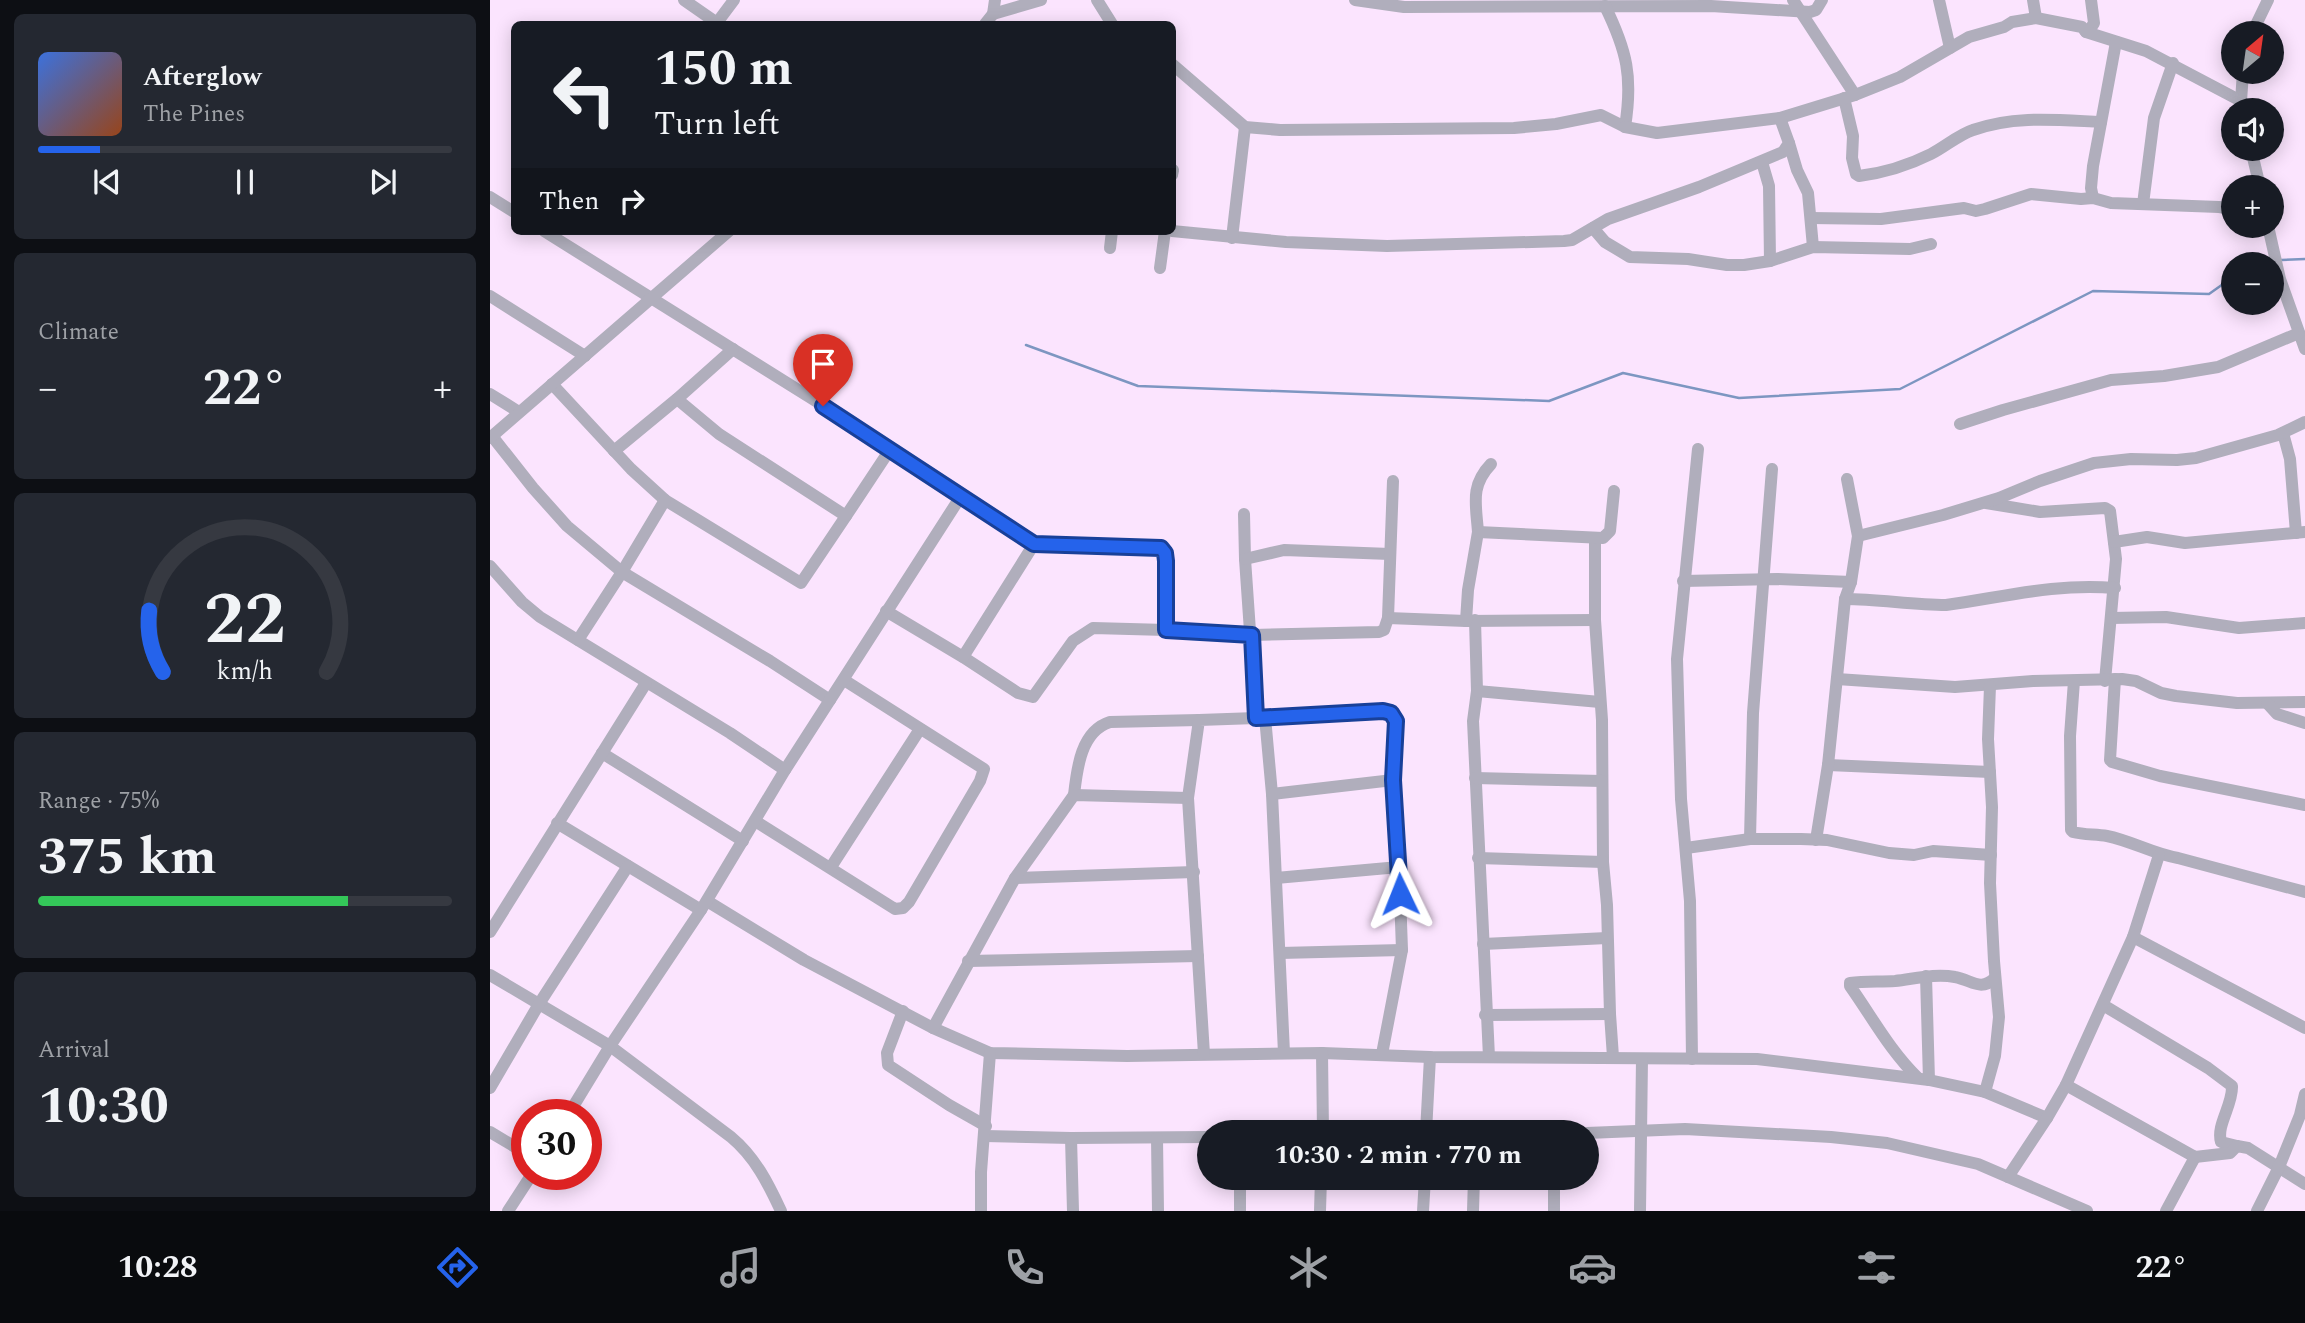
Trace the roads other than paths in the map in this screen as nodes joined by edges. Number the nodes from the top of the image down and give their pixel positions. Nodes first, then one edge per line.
1 (684, 0) edge
2 (734, 0) edge
3 (995, 0) edge
4 (1041, 0) edge
5 (1097, 0) edge
6 (1356, 0) edge
7 (1793, 0) edge
8 (1822, 0) edge
9 (1939, 0) edge
10 (2033, 0) edge
11 (2091, 0) edge
12 (2268, 0) edge
13 (1605, 6) junction
14 (1801, 12) junction
15 (2036, 18) junction
16 (989, 19) edge
17 (712, 21) edge
18 (718, 21) edge
19 (1110, 21) edge
20 (2258, 21) edge
21 (2085, 32) junction
22 (2116, 42) junction
23 (1950, 48) junction
24 (2173, 64) junction
25 (1176, 67) edge
26 (1850, 97) junction
27 (2229, 98) edge
28 (1780, 118) junction
29 (2101, 122) junction
30 (1245, 127) junction
31 (1625, 127) junction
32 (1789, 144) junction
33 (1762, 162) junction
34 (490, 197) edge
35 (2093, 198) junction
36 (2143, 204) junction
37 (2221, 207) edge
38 (511, 210) edge
39 (1811, 218) junction
40 (1593, 228) junction
41 (1176, 231) edge
42 (550, 235) edge
43 (724, 235) edge
44 (1112, 235) edge
45 (1164, 235) edge
46 (1232, 238) junction
47 (2271, 238) edge
48 (1931, 244) dead end
49 (1813, 247) junction
50 (1110, 248) dead end
51 (1770, 261) junction
52 (1160, 268) dead end
53 (490, 296) edge
54 (651, 298) junction
55 (2299, 333) junction
56 (733, 349) junction
57 (2305, 349) edge
58 (585, 356) junction
59 (552, 384) junction
60 (490, 394) edge
61 (677, 399) junction
62 (519, 412) junction
63 (2305, 422) edge
64 (1960, 424) dead end
65 (2283, 433) junction
66 (491, 437) edge
67 (891, 448) junction
68 (1698, 449) dead end
69 (614, 451) junction
70 (1491, 464) dead end
71 (1772, 469) dead end
72 (1847, 479) dead end
73 (1393, 481) dead end
74 (1614, 491) dead end
75 (961, 496) junction
76 (665, 499) junction
77 (1985, 502) junction
78 (1244, 514) dead end
79 (846, 516) junction
80 (1478, 532) junction
81 (2300, 532) edge
82 (1858, 536) junction
83 (1595, 539) junction
84 (2114, 542) junction
85 (1034, 544) junction
86 (1390, 554) junction
87 (1245, 559) junction
88 (490, 566) edge
89 (622, 572) junction
90 (1762, 580) junction
91 (1683, 581) junction
92 (1851, 582) junction
93 (2115, 588) junction
94 (1845, 599) junction
95 (886, 611) junction
96 (1388, 618) junction
97 (2111, 618) junction
98 (1595, 620) junction
99 (1471, 621) junction
100 (2305, 622) edge
101 (1166, 630) junction
102 (1252, 635) junction
103 (578, 640) junction
104 (963, 657) junction
105 (1837, 679) junction
106 (844, 680) junction
107 (2110, 680) junction
108 (2074, 681) junction
109 (646, 682) junction
110 (1990, 686) junction
111 (1477, 691) junction
112 (830, 700) junction
113 (1600, 702) junction
114 (2305, 702) edge
115 (2266, 703) junction
116 (1261, 717) junction
117 (1199, 720) junction
118 (2305, 723) edge
119 (920, 729) junction
120 (602, 753) junction
121 (1828, 765) junction
122 (785, 771) junction
123 (1990, 772) junction
124 (1475, 778) junction
125 (1393, 780) junction
126 (1602, 781) junction
127 (1272, 794) junction
128 (1074, 795) junction
129 (1188, 798) junction
130 (2305, 805) edge
131 (755, 821) junction
132 (557, 823) junction
133 (1750, 839) junction
134 (1816, 840) junction
135 (743, 841) junction
136 (1685, 848) junction
137 (1991, 855) junction
138 (2159, 855) junction
139 (1478, 858) junction
140 (1603, 862) junction
141 (628, 866) junction
142 (831, 867) junction
143 (1399, 867) junction
144 (1194, 872) junction
145 (1015, 878) junction
146 (1276, 878) junction
147 (2305, 892) edge
148 (704, 905) junction
149 (490, 932) edge
150 (2133, 937) junction
151 (1607, 938) junction
152 (1483, 944) junction
153 (1402, 950) junction
154 (1280, 953) junction
155 (1198, 956) junction
156 (968, 961) junction
157 (490, 975) edge
158 (1926, 976) junction
159 (1995, 978) junction
160 (539, 1004) junction
161 (2103, 1005) junction
162 (903, 1011) junction
163 (1609, 1013) junction
164 (1485, 1015) junction
165 (933, 1028) junction
166 (2305, 1028) edge
167 (610, 1046) junction
168 (990, 1053) junction
169 (1284, 1053) junction
170 (1322, 1053) junction
171 (1204, 1054) junction
172 (1382, 1054) junction
173 (1430, 1057) junction
174 (1489, 1057) junction
175 (1614, 1057) junction
176 (1642, 1059) junction
177 (1692, 1059) junction
178 (1923, 1079) junction
179 (2066, 1085) junction
180 (490, 1088) edge
181 (1985, 1092) junction
182 (2305, 1094) edge
183 (578, 1099) edge
184 (2302, 1116) edge
185 (2047, 1118) junction
186 (1323, 1120) edge
187 (1427, 1120) edge
188 (985, 1131) junction
189 (490, 1132) edge
190 (1641, 1132) junction
191 (1599, 1133) edge
192 (1197, 1137) edge
193 (1072, 1138) junction
194 (1157, 1138) junction
195 (511, 1144) edge
196 (2237, 1146) junction
197 (2195, 1157) junction
198 (2279, 1167) junction
199 (2008, 1177) junction
200 (2305, 1184) edge
201 (522, 1190) edge
202 (1240, 1190) edge
203 (1321, 1190) edge
204 (1424, 1190) edge
205 (1474, 1190) edge
206 (1554, 1190) edge
207 (508, 1211) edge
208 (780, 1211) edge
209 (981, 1211) edge
210 (1073, 1211) edge
211 (1158, 1211) edge
212 (1240, 1211) edge
213 (1320, 1211) edge
214 (1423, 1211) edge
215 (1473, 1211) edge
216 (1554, 1211) edge
217 (1645, 1211) edge
218 (2087, 1211) edge
219 (2166, 1211) edge
220 (2257, 1211) edge

1 - 17 street
2 - 18 street
3 - 16 street
4 - 16 street
5 - 19 street
6 - 13 street
7 - 14 street
8 - 14 street
9 - 23 street
10 - 15 street
11 - 21 street
12 - 20 street
13 - 14 street
13 - 31 street
14 - 26 street
15 - 21 street
15 - 23 street
21 - 22 street
22 - 24 street
22 - 29 street
23 - 26 street
24 - 27 street
24 - 36 street
25 - 30 street
26 - 28 street
26 - 29 street
28 - 31 street
28 - 32 street
29 - 35 street
30 - 31 street
30 - 46 street
32 - 33 street
32 - 39 street
33 - 40 street
33 - 51 street
34 - 38 street
35 - 36 street
35 - 39 street
36 - 37 street
39 - 49 street
40 - 46 street
40 - 51 street
41 - 46 street
42 - 54 street
43 - 54 street
44 - 50 street
45 - 52 street
47 - 55 street
48 - 49 street
49 - 51 street
53 - 58 street
54 - 56 street
54 - 58 street
55 - 57 street
55 - 64 street
56 - 61 street
56 - 67 street
58 - 59 street
59 - 62 street
59 - 69 street
60 - 62 street
61 - 69 street
61 - 79 street
62 - 66 street
63 - 65 street
65 - 77 street
65 - 81 street
66 - 89 street
67 - 75 street
67 - 79 street
68 - 91 street
69 - 76 street
70 - 80 street
71 - 90 street
72 - 82 street
73 - 86 street
74 - 83 street
75 - 85 street
75 - 95 street
76 - 79 street
76 - 89 street
77 - 82 street
77 - 84 street
78 - 87 street
80 - 83 street
80 - 99 street
81 - 84 street
82 - 92 street
83 - 98 street
84 - 93 street
85 - 101 street
85 - 104 street
86 - 87 street
86 - 96 street
87 - 102 street
88 - 103 street
89 - 103 street
89 - 112 street
90 - 91 street
90 - 92 street
90 - 133 street
91 - 136 street
92 - 94 street
93 - 94 street
93 - 97 street
94 - 105 street
95 - 104 street
95 - 106 street
96 - 99 street
96 - 102 street
97 - 100 street
97 - 107 street
98 - 99 street
98 - 113 street
99 - 111 street
101 - 102 street
101 - 104 street
102 - 116 street
103 - 109 street
105 - 110 street
105 - 121 street
106 - 112 street
106 - 119 street
107 - 108 street
107 - 115 street
107 - 130 street
108 - 110 street
108 - 138 street
109 - 120 street
109 - 122 street
110 - 123 street
111 - 113 street
111 - 124 street
112 - 122 street
113 - 126 street
114 - 115 street
115 - 118 street
116 - 117 street
116 - 125 street
116 - 127 street
117 - 128 street
117 - 129 street
119 - 142 street
119 - 142 street
120 - 132 street
120 - 135 street
121 - 123 street
121 - 134 street
122 - 131 street
123 - 137 street
124 - 126 street
124 - 139 street
125 - 127 street
125 - 143 street
126 - 140 street
127 - 146 street
128 - 129 street
128 - 145 street
129 - 144 street
131 - 135 street
131 - 142 street
132 - 141 street
132 - 149 street
133 - 134 street
133 - 136 street
134 - 137 street
135 - 148 street
136 - 177 street
137 - 159 street
138 - 147 street
138 - 150 street
139 - 140 street
139 - 152 street
140 - 151 street
141 - 148 street
141 - 160 street
143 - 146 street
143 - 153 street
144 - 145 street
144 - 155 street
145 - 156 street
146 - 154 street
148 - 162 street
148 - 167 street
150 - 161 street
150 - 166 street
151 - 152 street
151 - 163 street
152 - 164 street
153 - 154 street
153 - 172 street
154 - 169 street
155 - 156 street
155 - 171 street
156 - 165 street
157 - 160 street
158 - 159 street
158 - 178 street
158 - 178 street
159 - 181 street
160 - 167 street
160 - 180 street
161 - 179 street
161 - 196 street
162 - 165 street
162 - 188 street
163 - 164 street
163 - 175 street
164 - 174 street
165 - 168 street
167 - 183 street
167 - 208 street
168 - 171 street
168 - 188 street
169 - 170 street
169 - 171 street
170 - 172 street
170 - 186 street
172 - 173 street
173 - 174 street
173 - 187 street
174 - 175 street
175 - 176 street
176 - 177 street
176 - 190 street
177 - 178 street
178 - 181 street
179 - 185 street
179 - 197 street
181 - 185 street
182 - 184 street
184 - 198 street
185 - 199 street
188 - 193 street
188 - 209 street
189 - 195 street
190 - 191 street
190 - 199 street
190 - 217 street
192 - 194 street
193 - 194 street
193 - 210 street
194 - 211 street
196 - 197 street
196 - 198 street
197 - 219 street
198 - 200 street
198 - 220 street
199 - 218 street
201 - 207 street
202 - 212 street
203 - 213 street
204 - 214 street
205 - 215 street
206 - 216 street

